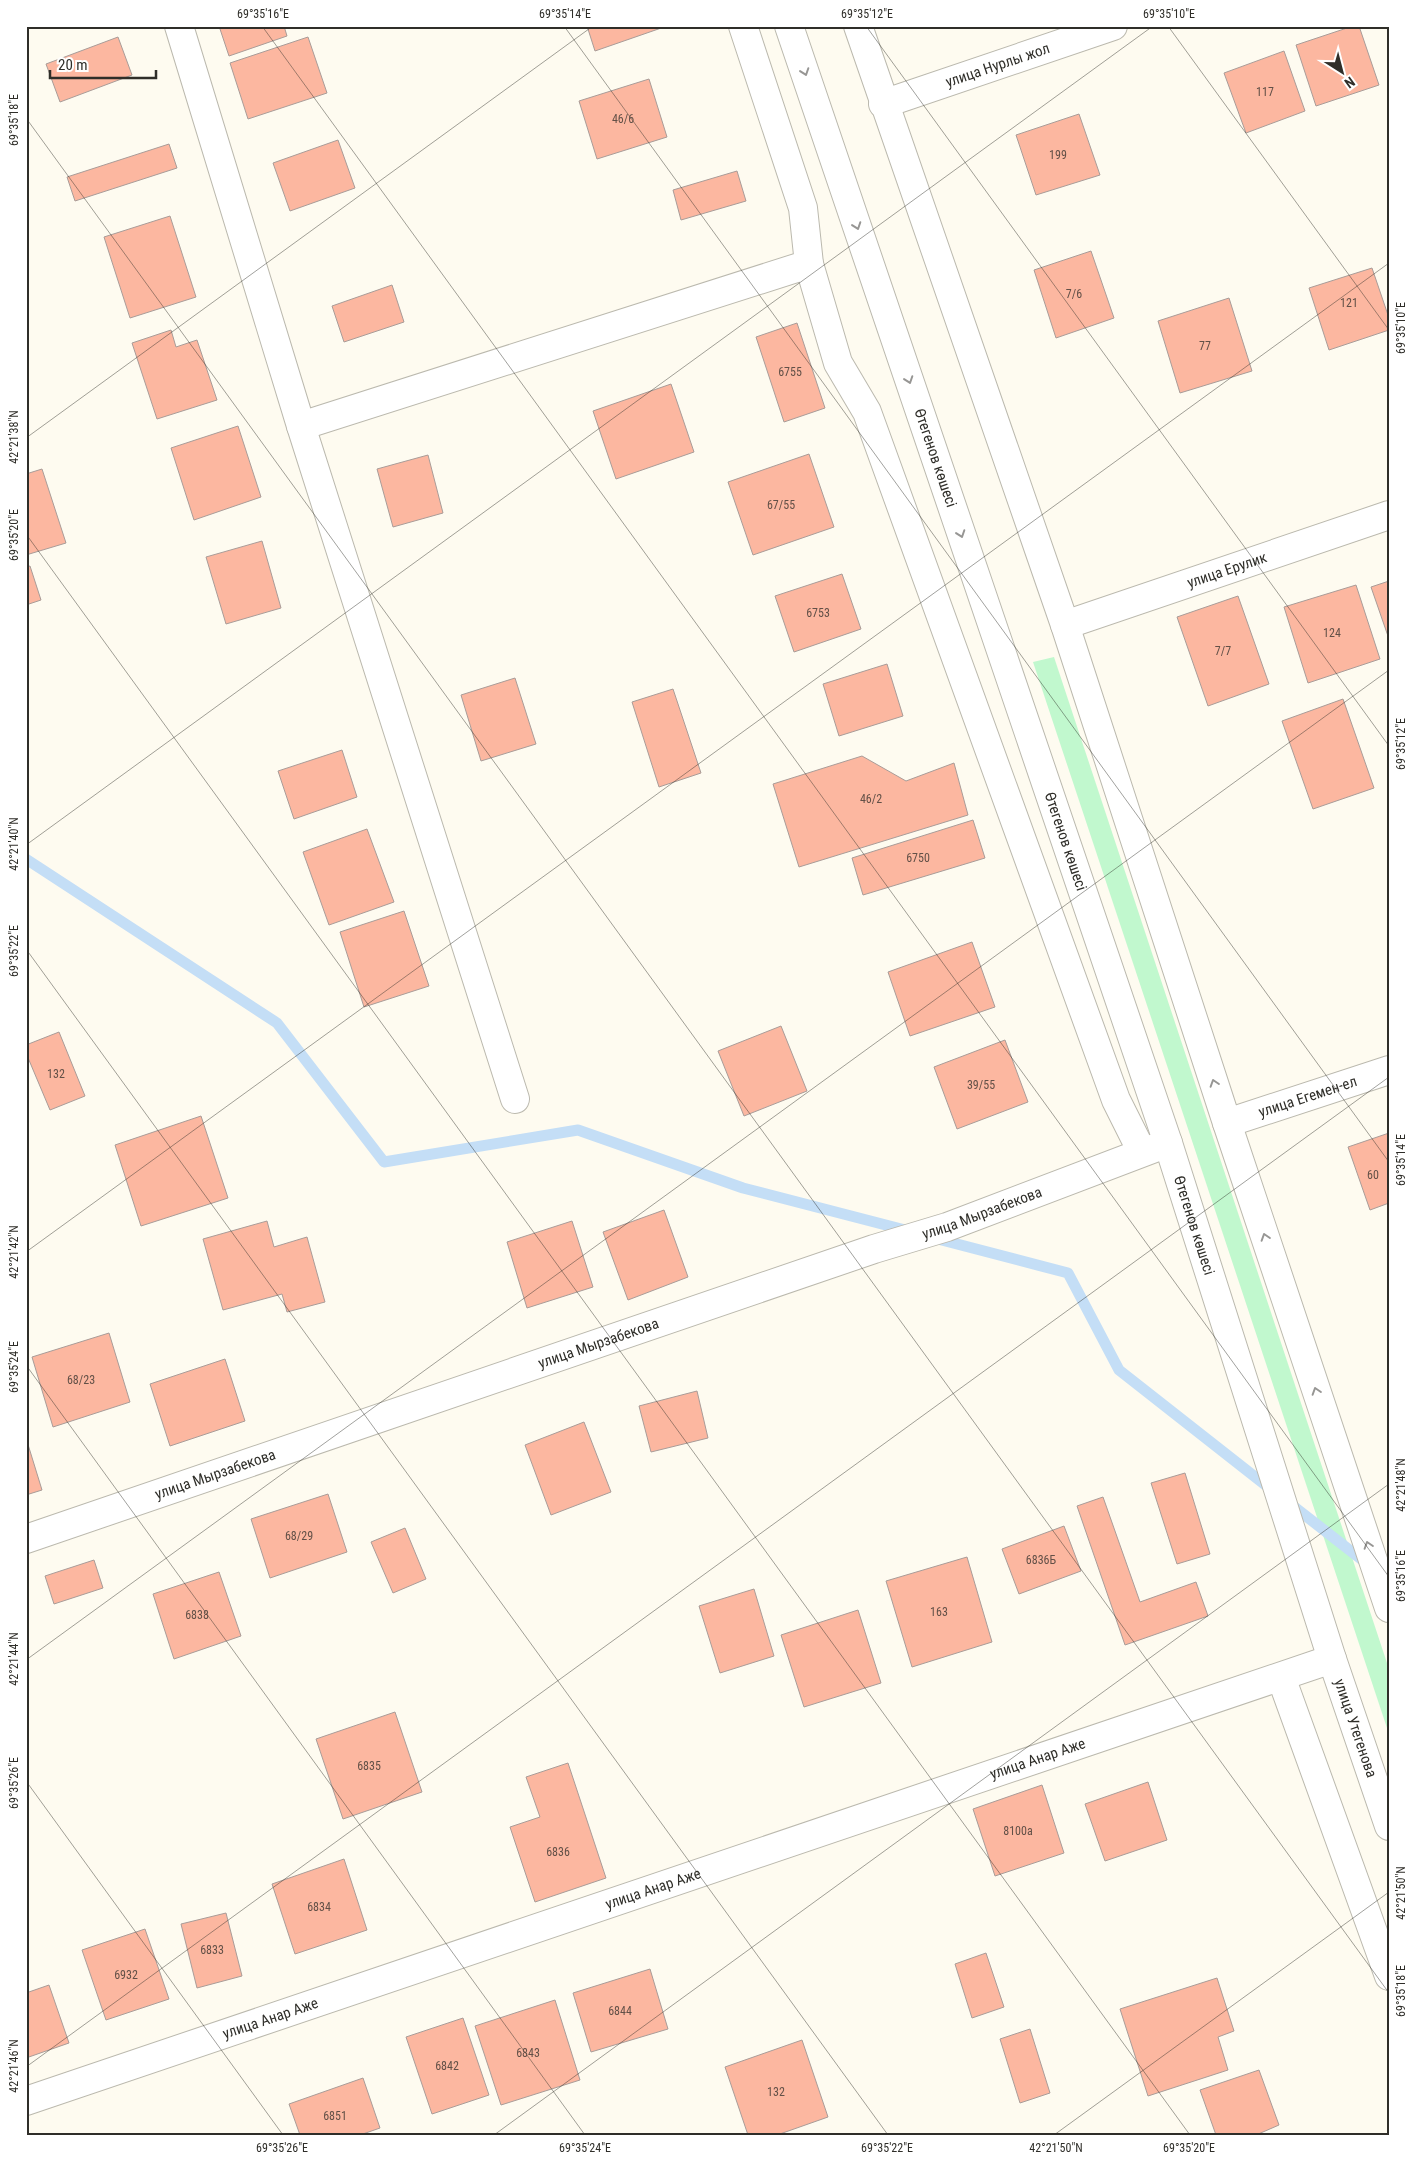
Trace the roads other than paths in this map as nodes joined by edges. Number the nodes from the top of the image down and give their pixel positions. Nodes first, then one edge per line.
1 (179, 26) edge
2 (743, 26) edge
3 (789, 26) edge
4 (858, 26) edge
5 (1113, 26) edge
6 (883, 104) junction
7 (809, 264) junction
8 (301, 426) junction
9 (1389, 515) edge
10 (1065, 626) junction
11 (1389, 1070) edge
12 (515, 1099) dead end
13 (1227, 1123) junction
14 (1168, 1142) junction
15 (1142, 1152) junction
16 (26, 1539) edge
17 (1389, 1608) edge
18 (1332, 1659) junction
19 (1281, 1677) junction
20 (1389, 1826) edge
21 (1389, 1976) edge
22 (26, 2101) edge

1 - 8 street
2 - 7 street
3 -> 14 street, Өтегенов көшесі
4 - 6 street
5 - 6 street, улица Нурлы жол
6 - 10 street
7 - 8 street
7 - 15 street
8 - 12 street
9 - 10 street, улица Ерулик
13 -> 10 street
11 - 13 street, улица Егемен-ел
17 -> 13 street
14 - 15 street, улица Мырзабекова
14 - 18 street, Өтегенов көшесі
15 - 16 street, улица Мырзабекова
18 - 19 street, улица Анар Аже
18 - 20 street, улица Утегенова
19 - 21 street
19 - 22 street, улица Анар Аже

